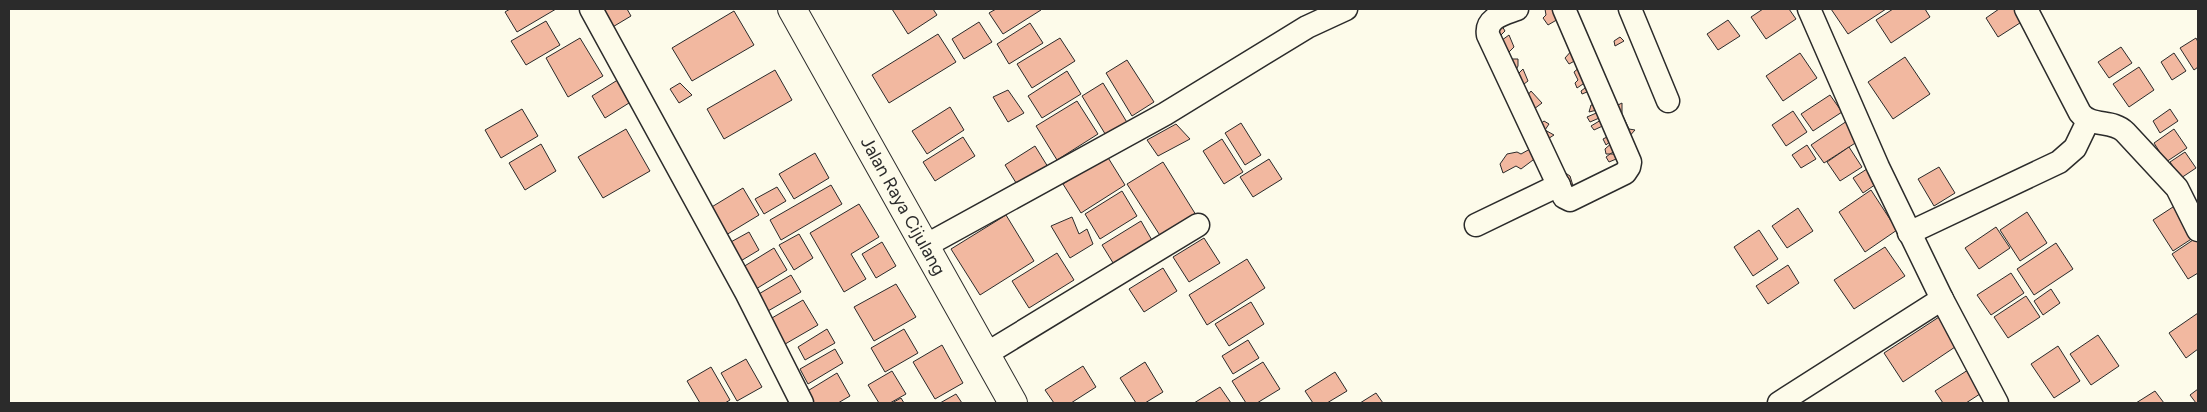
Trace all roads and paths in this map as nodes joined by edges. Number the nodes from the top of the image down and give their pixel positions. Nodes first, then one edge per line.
1 (591, 9) edge
2 (792, 9) edge
3 (1346, 9) edge
4 (1517, 9) edge
5 (1564, 9) edge
6 (1630, 9) edge
7 (2026, 9) edge
8 (1815, 11) edge
9 (1668, 100) dead end
10 (2088, 121) junction
11 (1559, 185) junction
12 (1198, 224) dead end
13 (1476, 225) dead end
14 (2198, 230) edge
15 (1910, 233) junction
16 (925, 246) junction
17 (1942, 300) junction
18 (986, 354) junction
19 (802, 403) edge
20 (1013, 403) edge
21 (1779, 403) edge
22 (1997, 403) edge

1 - 19 street
2 - 16 highway, Jalan Raya Cijulang
3 - 16 street
4 - 11 street
5 - 11 street
6 - 9 street
7 - 10 street
8 - 15 street
10 - 14 street
10 - 15 street
11 - 13 street
12 - 18 street
15 - 17 street
16 - 18 highway, Jalan Raya Cijulang
17 - 21 street
17 - 22 street
18 - 20 highway, Jalan Raya Cijulang

